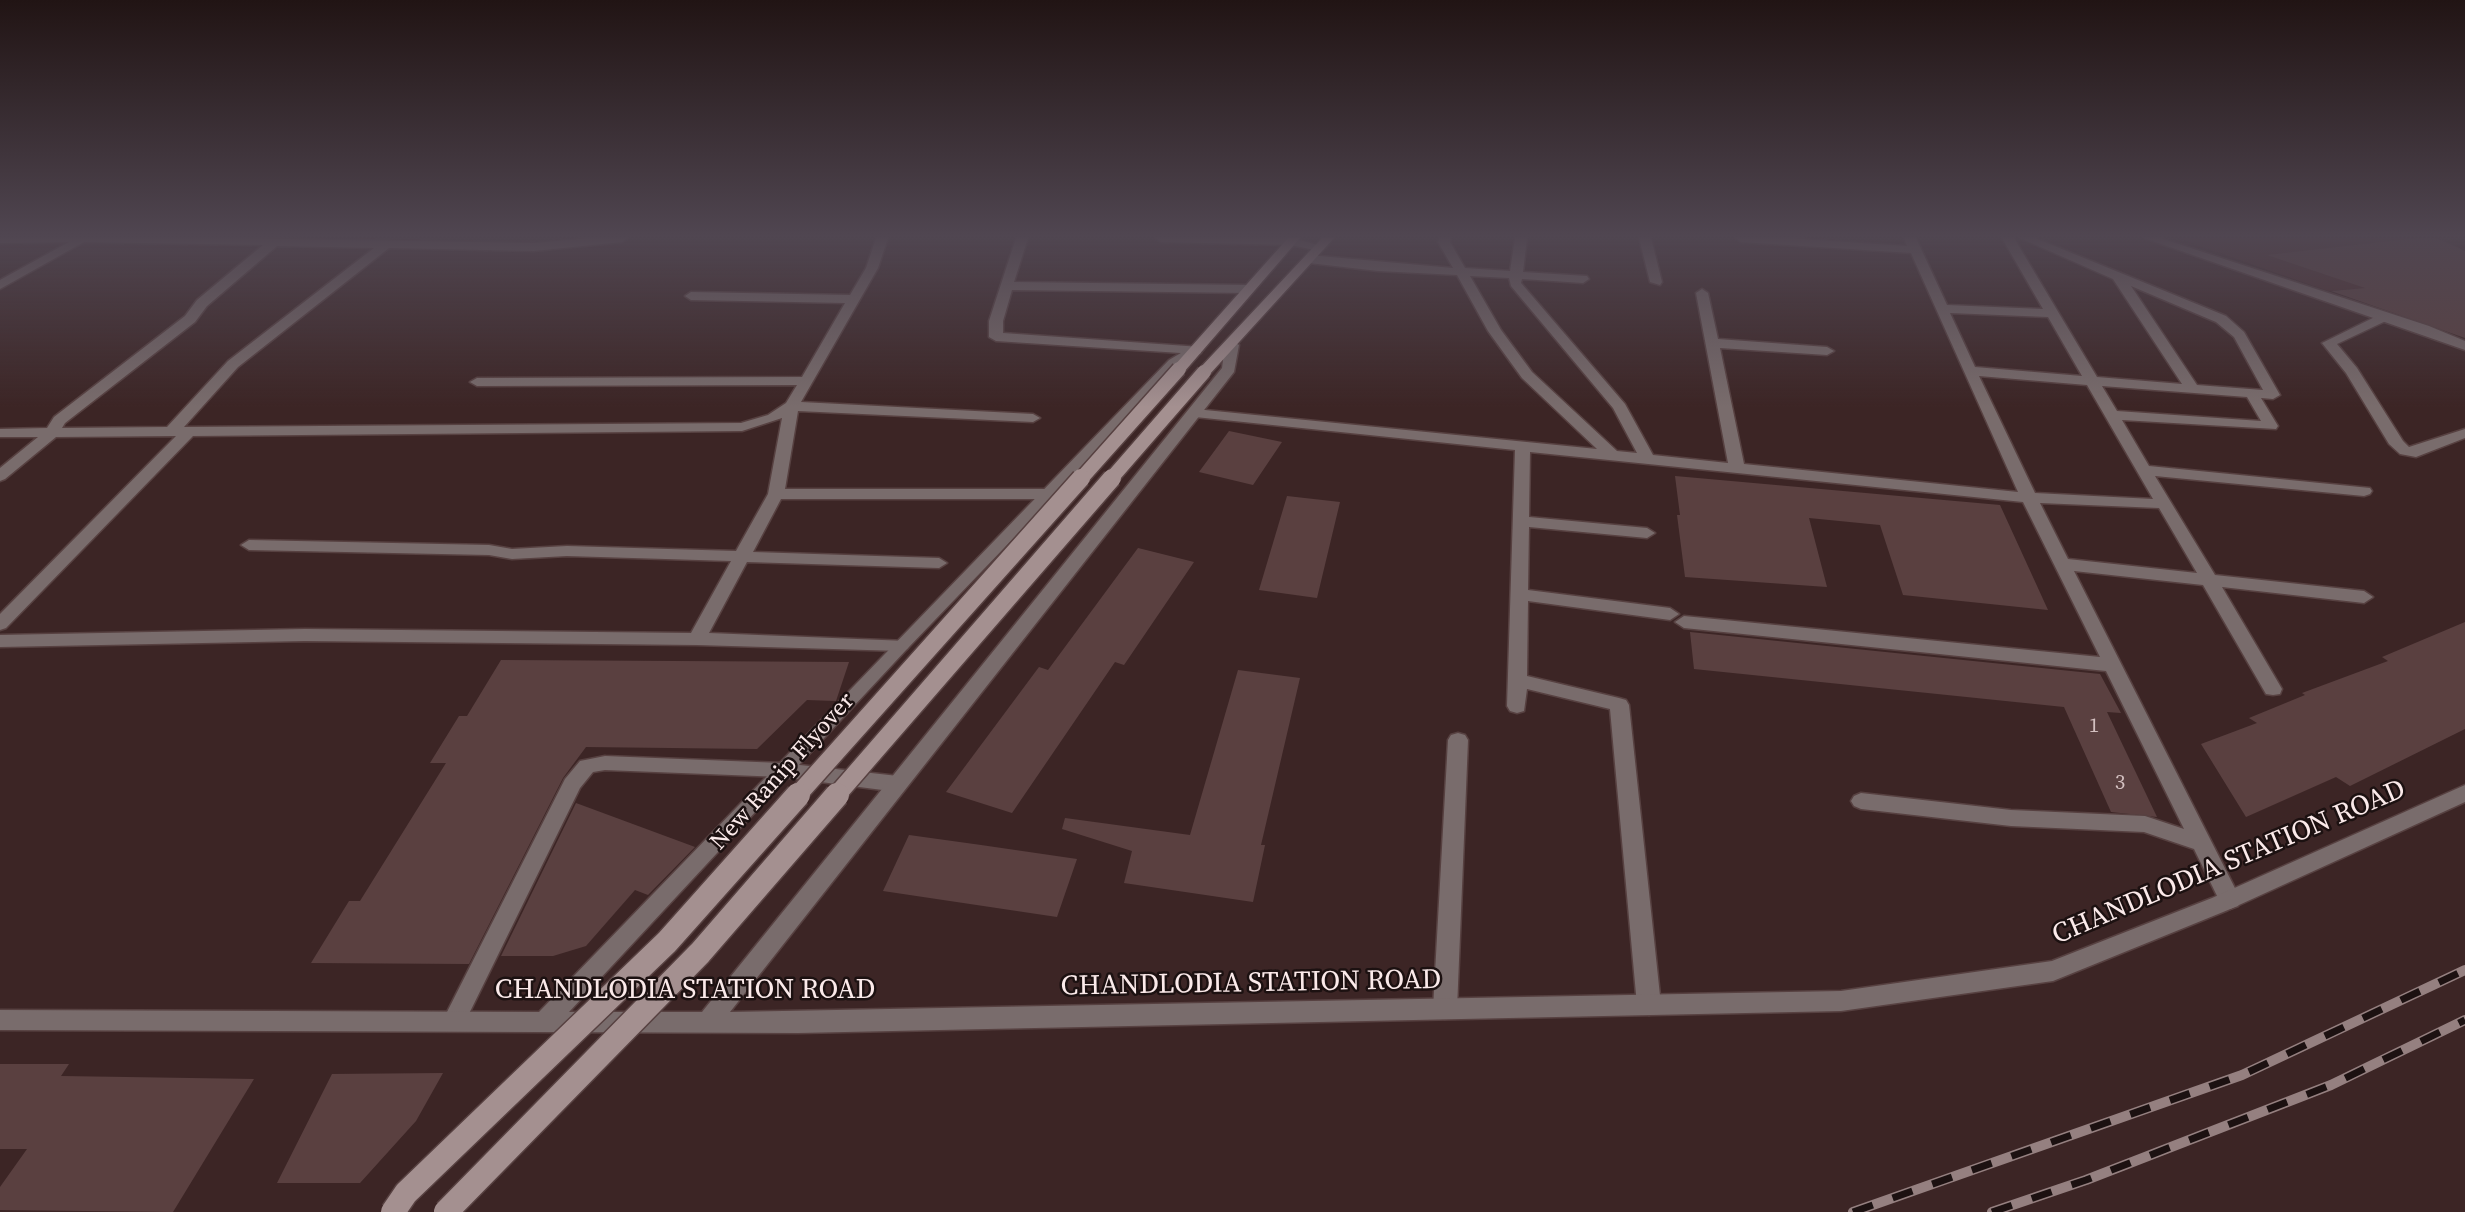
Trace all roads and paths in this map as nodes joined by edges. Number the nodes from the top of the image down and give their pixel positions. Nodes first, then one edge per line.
1 (212, 295) edge
2 (314, 295) edge
3 (857, 295) edge
4 (1005, 295) edge
5 (1244, 295) edge
6 (1277, 295) edge
7 (1474, 295) edge
8 (1525, 295) edge
9 (1702, 295) edge
10 (1935, 295) edge
11 (2042, 295) edge
12 (2130, 295) edge
13 (2161, 295) edge
14 (2321, 295) edge
15 (691, 296) dead end
16 (854, 299) junction
17 (1941, 309) junction
18 (2053, 313) junction
19 (2385, 316) junction
20 (1712, 343) junction
21 (1231, 345) junction
22 (2465, 346) edge
23 (1196, 350) junction
24 (1827, 351) dead end
25 (1969, 371) junction
26 (808, 381) junction
27 (477, 382) dead end
28 (2094, 382) junction
29 (2192, 388) junction
30 (2257, 394) junction
31 (792, 406) junction
32 (1195, 413) junction
33 (2114, 415) junction
34 (1032, 418) dead end
35 (171, 432) junction
36 (188, 432) junction
37 (0, 433) edge
38 (2465, 433) edge
39 (51, 434) junction
40 (1523, 447) junction
41 (1614, 456) junction
42 (1647, 459) junction
43 (1737, 468) junction
44 (2146, 470) junction
45 (0, 476) edge
46 (2364, 491) dead end
47 (776, 494) junction
48 (1048, 494) junction
49 (2029, 498) junction
50 (2166, 504) junction
51 (1521, 521) junction
52 (1647, 533) dead end
53 (249, 545) dead end
54 (742, 557) junction
55 (939, 562) dead end
56 (2062, 564) junction
57 (2211, 579) junction
58 (1519, 594) junction
59 (2364, 597) dead end
60 (0, 624) edge
61 (697, 639) junction
62 (0, 641) edge
63 (901, 645) junction
64 (2113, 665) junction
65 (1518, 680) junction
66 (2273, 688) dead end
67 (1517, 706) dead end
68 (1458, 740) dead end
69 (782, 770) junction
70 (898, 784) junction
71 (2465, 793) edge
72 (1861, 801) dead end
73 (2203, 844) junction
74 (2231, 900) junction
75 (1649, 1005) junction
76 (1445, 1009) junction
77 (0, 1020) edge
78 (454, 1021) junction
79 (545, 1021) junction
80 (708, 1022) junction
81 (393, 1212) edge
82 (446, 1212) edge

1 - 39 street
2 - 35 street
3 - 16 street
4 - 23 street
5 - 23 main road, New Ranip Flyover
6 - 21 main road
7 - 41 street
8 - 42 street
9 - 20 street
10 - 17 street
11 - 18 street
12 - 29 street
13 - 30 street
14 - 19 street
15 - 16 street
16 - 26 street
17 - 18 street
17 - 25 street
18 - 28 street
19 - 22 street
19 - 38 street
20 - 24 street
20 - 43 street
21 - 32 street
21 - 82 main road, bridge
23 - 48 street
23 - 81 main road, New Ranip Flyover, bridge
25 - 28 street
25 - 49 street
26 - 27 street
26 - 31 street
28 - 29 street
28 - 33 street
29 - 30 street
30 - 33 street
31 - 34 street
31 - 36 street
31 - 47 street
32 - 40 street
32 - 70 street
33 - 44 street
35 - 36 street
35 - 39 street
36 - 60 street
37 - 39 street
39 - 45 street
40 - 41 street
40 - 51 street
41 - 42 street
42 - 43 street
43 - 49 street
44 - 46 street
44 - 50 street
47 - 48 street
47 - 54 street
48 - 63 street
49 - 50 street
49 - 56 street
50 - 57 street
51 - 52 street
51 - 58 street
53 - 54 street
54 - 55 street
54 - 61 street
56 - 57 street
56 - 64 street
57 - 59 street
57 - 66 street
58 - 64 street
58 - 65 street
61 - 62 street
61 - 63 street
63 - 69 street
64 - 73 street
65 - 67 street
65 - 75 street
68 - 76 street
69 - 70 street
69 - 78 street
69 - 79 street
70 - 80 street
71 - 74 street, CHANDLODIA STATION ROAD
72 - 73 street
73 - 74 street
74 - 75 street, CHANDLODIA STATION ROAD
75 - 76 street, CHANDLODIA STATION ROAD
76 - 80 street, CHANDLODIA STATION ROAD
77 - 78 street, CHANDLODIA STATION ROAD
78 - 79 street, CHANDLODIA STATION ROAD
79 - 80 street, CHANDLODIA STATION ROAD

